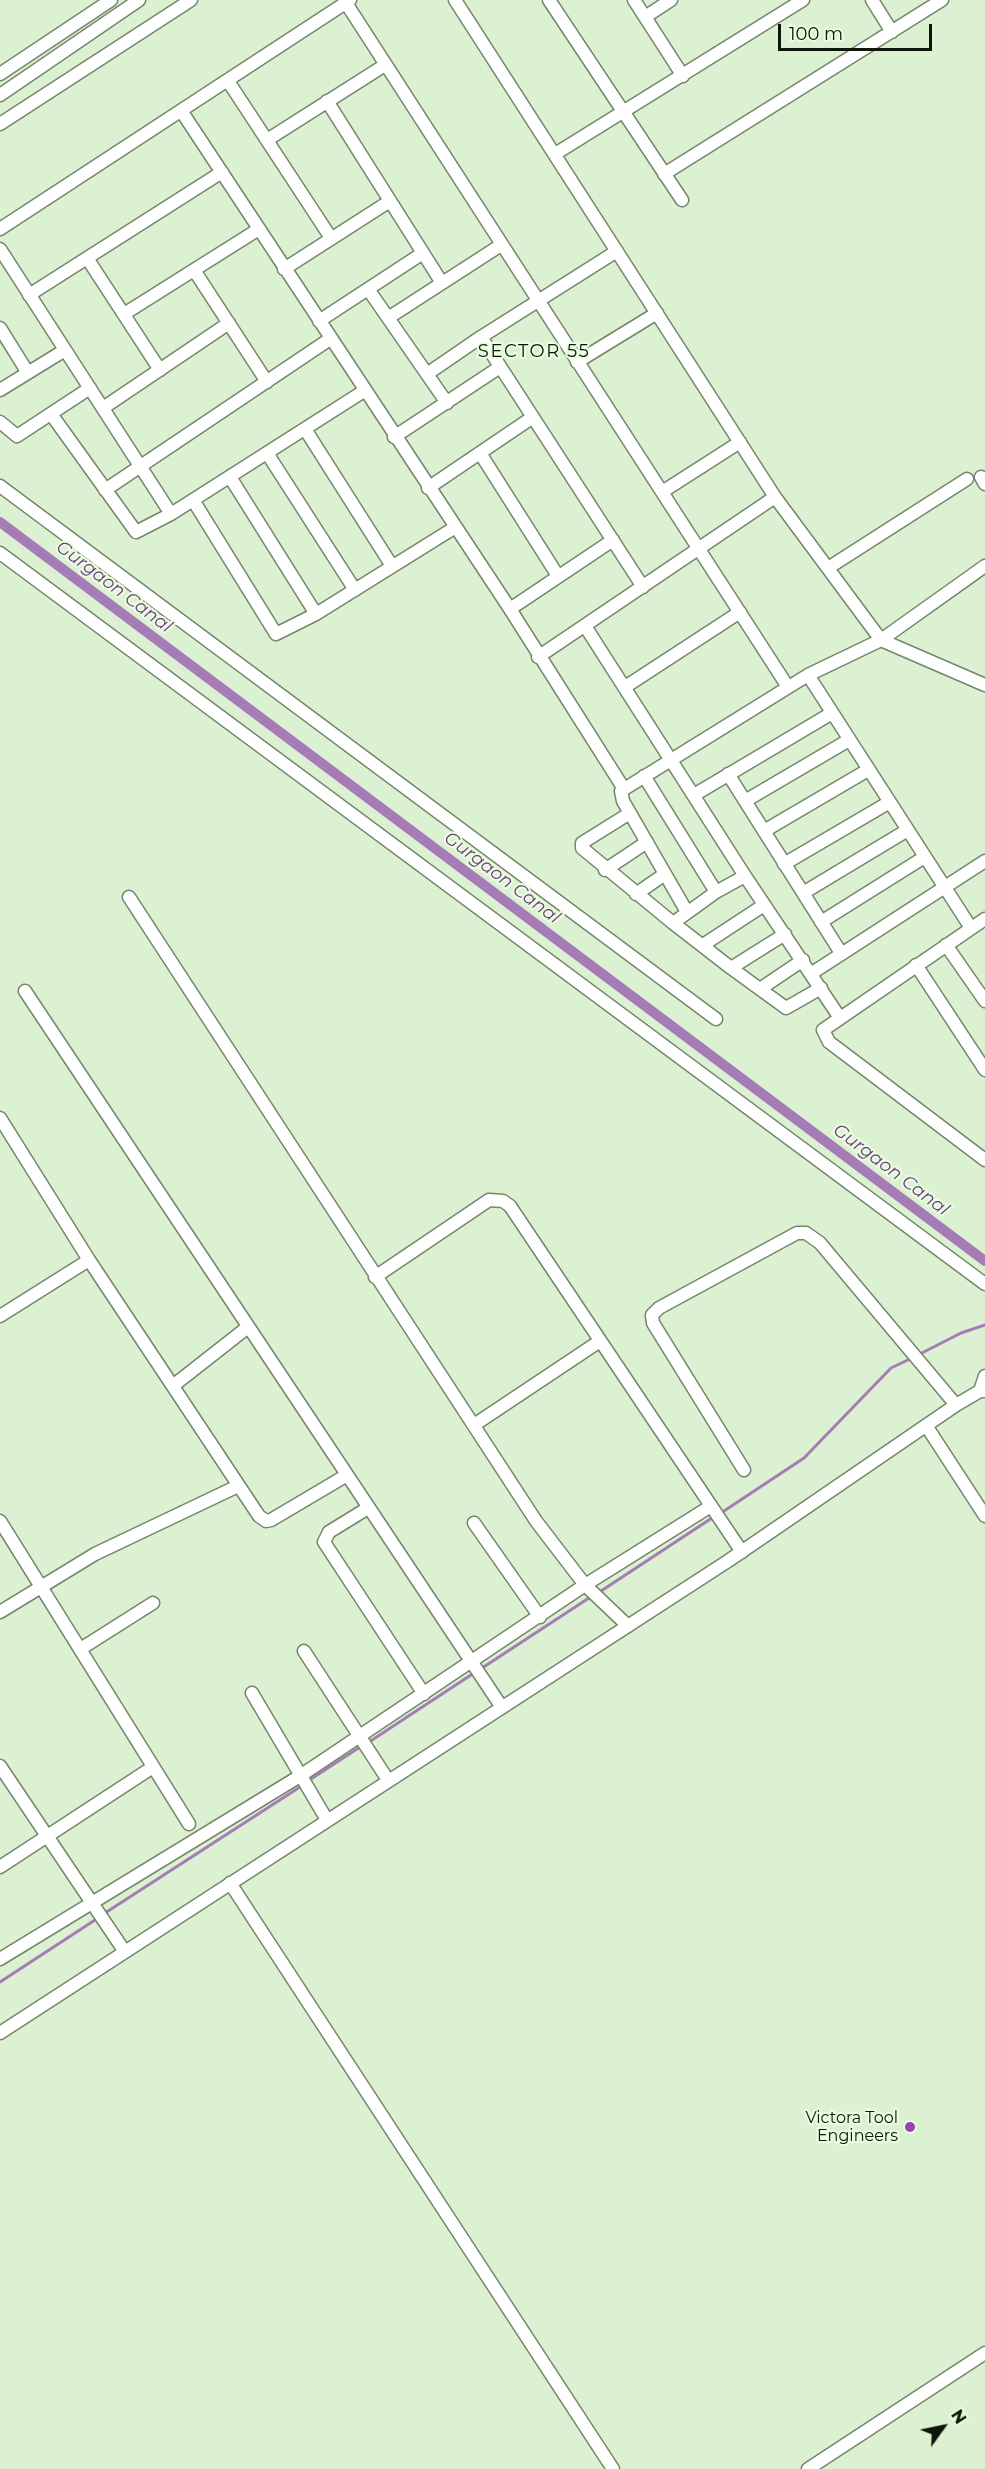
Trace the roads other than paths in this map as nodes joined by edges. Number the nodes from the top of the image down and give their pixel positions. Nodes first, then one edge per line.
1 (111, 0) edge
2 (139, 0) edge
3 (191, 0) edge
4 (455, 0) edge
5 (549, 0) edge
6 (634, 0) edge
7 (671, 0) edge
8 (803, 0) edge
9 (872, 0) edge
10 (942, 0) edge
11 (348, 2) edge
12 (645, 17) junction
13 (892, 32) junction
14 (385, 65) junction
15 (0, 74) edge
16 (682, 76) junction
17 (228, 81) junction
18 (0, 94) edge
19 (327, 101) junction
20 (182, 112) junction
21 (624, 112) junction
22 (0, 124) edge
23 (267, 140) junction
24 (555, 154) junction
25 (222, 172) junction
26 (664, 174) junction
27 (682, 200) dead end
28 (390, 201) junction
29 (0, 229) edge
30 (259, 229) junction
31 (331, 238) junction
32 (501, 245) junction
33 (0, 249) edge
34 (617, 251) junction
35 (423, 253) junction
36 (87, 258) junction
37 (284, 269) junction
38 (194, 270) junction
39 (442, 283) junction
40 (368, 289) junction
41 (29, 295) junction
42 (537, 301) junction
43 (657, 313) junction
44 (124, 314) junction
45 (388, 318) junction
46 (319, 321) junction
47 (229, 323) junction
48 (0, 328) edge
49 (481, 337) junction
50 (330, 339) junction
51 (65, 350) junction
52 (577, 362) junction
53 (500, 367) junction
54 (160, 370) junction
55 (28, 373) junction
56 (427, 374) junction
57 (267, 382) junction
58 (90, 388) junction
59 (0, 390) edge
60 (364, 391) junction
61 (447, 403) junction
62 (103, 408) junction
63 (51, 414) junction
64 (533, 417) junction
65 (0, 422) edge
66 (305, 429) junction
67 (394, 437) junction
68 (740, 442) junction
69 (267, 453) junction
70 (480, 453) junction
71 (140, 466) junction
72 (230, 477) junction
73 (967, 479) dead end
74 (0, 486) edge
75 (428, 488) junction
76 (105, 490) junction
77 (662, 492) junction
78 (776, 497) junction
79 (193, 500) junction
80 (171, 514) junction
81 (454, 528) junction
82 (614, 540) junction
83 (700, 549) junction
84 (0, 552) edge
85 (392, 567) junction
86 (985, 567) edge
87 (828, 568) junction
88 (558, 576) junction
89 (643, 587) junction
90 (355, 590) junction
91 (510, 609) junction
92 (740, 612) junction
93 (316, 614) junction
94 (585, 626) junction
95 (880, 640) junction
96 (538, 657) junction
97 (808, 675) junction
98 (985, 685) edge
99 (625, 687) junction
100 (788, 687) junction
101 (832, 713) junction
102 (849, 740) junction
103 (673, 760) junction
104 (868, 770) junction
105 (728, 774) junction
106 (644, 776) junction
107 (624, 789) junction
108 (694, 795) junction
109 (745, 801) junction
110 (888, 803) junction
111 (630, 813) junction
112 (764, 831) junction
113 (906, 831) junction
114 (647, 842) junction
115 (923, 858) junction
116 (985, 861) edge
117 (784, 864) junction
118 (605, 870) junction
119 (665, 874) junction
120 (745, 876) junction
121 (943, 888) junction
122 (716, 892) junction
123 (802, 893) junction
124 (636, 894) junction
125 (129, 897) dead end
126 (764, 905) junction
127 (687, 912) junction
128 (985, 919) edge
129 (821, 922) junction
130 (673, 923) junction
131 (971, 928) junction
132 (785, 934) junction
133 (703, 945) junction
134 (946, 945) junction
135 (841, 953) junction
136 (803, 960) junction
137 (916, 965) junction
138 (731, 968) junction
139 (812, 973) junction
140 (980, 981) edge
141 (821, 988) junction
142 (760, 989) junction
143 (25, 991) dead end
144 (985, 1001) edge
145 (840, 1018) junction
146 (716, 1019) dead end
147 (985, 1070) edge
148 (0, 1118) edge
149 (4, 1131) edge
150 (985, 1160) edge
151 (89, 1260) junction
152 (375, 1277) junction
153 (985, 1284) edge
154 (0, 1316) edge
155 (248, 1327) junction
156 (600, 1341) junction
157 (985, 1376) edge
158 (174, 1384) junction
159 (982, 1391) edge
160 (956, 1405) junction
161 (474, 1425) junction
162 (927, 1427) junction
163 (744, 1470) dead end
164 (346, 1475) junction
165 (238, 1486) junction
166 (368, 1508) junction
167 (716, 1513) junction
168 (985, 1516) edge
169 (0, 1521) edge
170 (474, 1522) dead end
171 (742, 1552) junction
172 (41, 1585) junction
173 (592, 1592) junction
174 (153, 1603) dead end
175 (0, 1612) edge
176 (540, 1617) junction
177 (628, 1626) junction
178 (82, 1648) junction
179 (304, 1651) dead end
180 (476, 1669) junction
181 (252, 1693) dead end
182 (424, 1694) junction
183 (501, 1706) junction
184 (363, 1742) junction
185 (0, 1766) edge
186 (153, 1767) junction
187 (388, 1780) junction
188 (303, 1781) junction
189 (327, 1820) junction
190 (189, 1824) dead end
191 (47, 1836) junction
192 (0, 1868) edge
193 (230, 1883) junction
194 (93, 1902) junction
195 (125, 1952) junction
196 (0, 1959) edge
197 (0, 2033) edge
198 (985, 2354) edge
199 (613, 2469) edge
200 (808, 2469) edge

1 - 15 street
2 - 18 street
3 - 22 street
4 - 24 street
5 - 21 street
6 - 12 street
7 - 12 street
8 - 16 street
9 - 13 street
10 - 13 street
11 - 14 street
11 - 17 street
12 - 16 street
13 - 26 street
14 - 19 street
14 - 32 street
16 - 21 street
17 - 20 street
17 - 23 street
19 - 23 street
19 - 28 street
20 - 25 street
20 - 29 street
21 - 24 street
21 - 26 street
23 - 31 street
24 - 34 street
25 - 30 street
25 - 36 street
26 - 27 street
28 - 31 street
28 - 35 street
30 - 37 street
30 - 38 street
31 - 37 street
32 - 39 street
32 - 42 street
33 - 41 street
34 - 42 street
34 - 43 street
35 - 39 street
35 - 40 street
36 - 41 street
36 - 44 street
37 - 46 street
38 - 44 street
38 - 47 street
39 - 45 street
40 - 45 street
40 - 46 street
41 - 51 street
42 - 49 street
42 - 52 street
43 - 52 street
43 - 68 street
44 - 54 street
45 - 56 street
46 - 50 street
47 - 54 street
47 - 57 street
48 - 55 street
49 - 53 street
49 - 56 street
50 - 57 street
50 - 60 street
51 - 55 street
51 - 58 street
52 - 77 street
53 - 61 street
53 - 64 street
54 - 62 street
55 - 59 street
56 - 61 street
57 - 71 street
58 - 62 street
58 - 63 street
60 - 66 street
60 - 67 street
61 - 67 street
62 - 71 street
63 - 65 street
63 - 76 street
64 - 70 street
64 - 82 street
66 - 69 street
66 - 85 street
67 - 75 street
68 - 77 street
68 - 78 street
69 - 72 street
69 - 90 street
70 - 75 street
70 - 88 street
71 - 76 street
71 - 80 street
72 - 79 street
72 - 93 street
73 - 87 street
74 - 146 street
75 - 81 street
76 - 80 street
77 - 83 street
78 - 83 street
78 - 87 street
79 - 80 street
79 - 93 street
81 - 85 street
81 - 91 street
82 - 88 street
82 - 89 street
83 - 89 street
83 - 92 street
84 - 153 street
85 - 90 street
86 - 95 street
87 - 95 street
88 - 91 street
89 - 94 street
90 - 93 street
91 - 96 street
92 - 99 street
92 - 100 street
94 - 96 street
94 - 99 street
95 - 97 street
95 - 98 street
96 - 107 street
97 - 100 street
97 - 101 street
99 - 103 street
100 - 103 street
101 - 102 street
101 - 105 street
102 - 104 street
102 - 109 street
103 - 106 street
103 - 108 street
104 - 110 street
104 - 112 street
105 - 108 street
105 - 109 street
106 - 107 street
106 - 122 street
107 - 111 street
108 - 120 street
109 - 112 street
110 - 113 street
110 - 117 street
111 - 114 street
111 - 118 street
112 - 117 street
113 - 115 street
113 - 123 street
114 - 118 street
114 - 119 street
115 - 121 street
115 - 129 street
116 - 121 street
117 - 123 street
118 - 124 street
119 - 124 street
119 - 127 street
120 - 122 street
120 - 126 street
121 - 131 street
121 - 135 street
122 - 127 street
123 - 129 street
124 - 130 street
125 - 152 street
126 - 132 street
126 - 133 street
127 - 130 street
128 - 131 street
129 - 135 street
130 - 133 street
131 - 134 street
132 - 136 street
132 - 138 street
133 - 138 street
134 - 137 street
134 - 140 street
135 - 139 street
136 - 139 street
136 - 142 street
137 - 145 street
137 - 147 street
138 - 142 street
139 - 141 street
140 - 144 street
141 - 142 street
141 - 145 street
143 - 155 street
145 - 150 street
148 - 149 street
149 - 151 street
151 - 154 street
151 - 158 street
152 - 156 street
152 - 161 street
155 - 158 street
155 - 164 street
156 - 161 street
156 - 167 street
157 - 159 street
158 - 165 street
159 - 160 street
160 - 162 street
160 - 163 street
161 - 173 street
162 - 168 street
162 - 171 street
164 - 165 street
164 - 166 street
165 - 172 street
166 - 180 street
166 - 182 street
167 - 171 street
167 - 173 street
169 - 172 street
170 - 176 street
171 - 177 street
172 - 175 street
172 - 178 street
173 - 176 street
173 - 177 street
174 - 178 street
176 - 180 street
177 - 183 street
178 - 186 street
179 - 184 street
180 - 182 street
180 - 183 street
181 - 188 street
182 - 184 street
183 - 187 street
184 - 187 street
184 - 188 street
185 - 191 street
186 - 190 street
186 - 191 street
187 - 189 street
188 - 189 street
188 - 194 street
189 - 193 street
191 - 192 street
191 - 194 street
193 - 195 street
193 - 199 street
194 - 195 street
194 - 196 street
195 - 197 street
198 - 200 street

